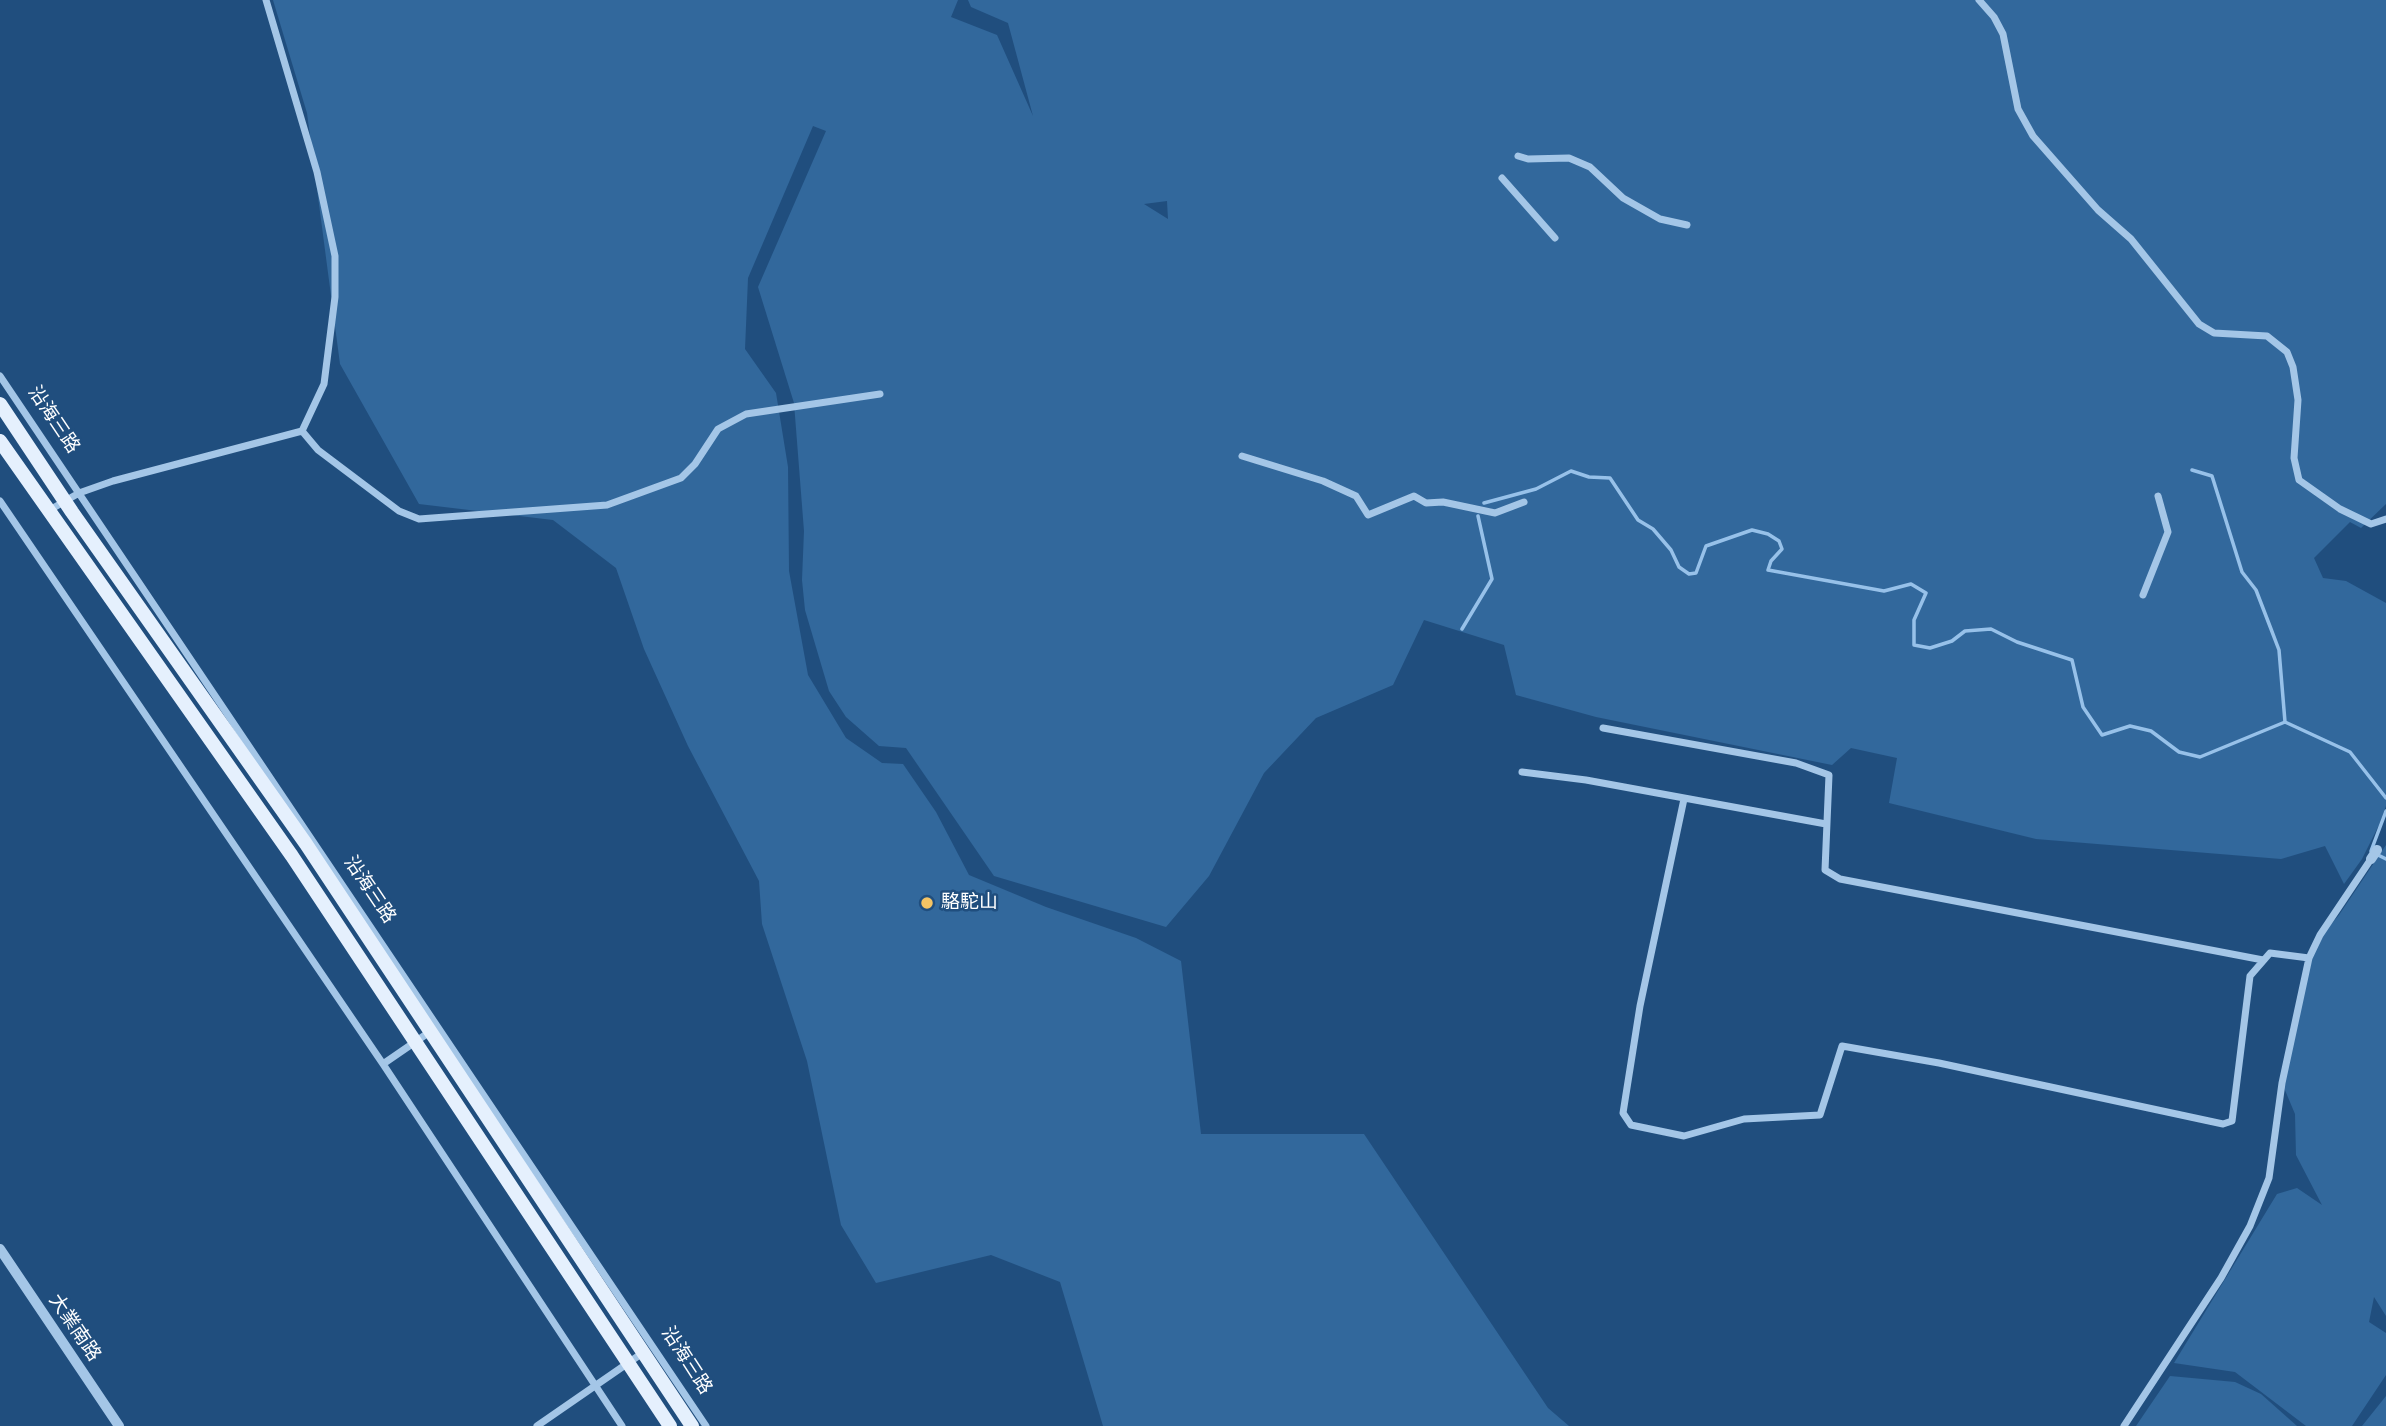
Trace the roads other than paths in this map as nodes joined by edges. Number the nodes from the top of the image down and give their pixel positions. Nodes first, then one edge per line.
1 (265, 0) edge
2 (1979, 0) edge
3 (1518, 156) dead end
4 (1502, 178) dead end
5 (1687, 225) dead end
6 (1555, 238) dead end
7 (0, 376) edge
8 (880, 394) dead end
9 (0, 404) edge
10 (302, 431) junction
11 (0, 441) edge
12 (1241, 456) dead end
13 (79, 493) junction
14 (2158, 496) dead end
15 (0, 501) edge
16 (64, 501) junction
17 (1524, 502) dead end
18 (47, 511) junction
19 (2386, 519) edge
20 (2143, 595) dead end
21 (1603, 728) dead end
22 (1522, 772) dead end
23 (1684, 799) junction
24 (1826, 824) junction
25 (2374, 854) dead end
26 (2309, 958) junction
27 (2263, 960) junction
28 (434, 1029) junction
29 (415, 1042) junction
30 (383, 1064) junction
31 (522, 1160) junction
32 (502, 1172) junction
33 (0, 1249) edge
34 (648, 1349) junction
35 (629, 1363) junction
36 (597, 1386) junction
37 (689, 1421) edge
38 (119, 1426) edge
39 (537, 1426) edge
40 (622, 1426) edge
41 (670, 1426) edge
42 (706, 1426) edge
43 (2124, 1426) edge

1 - 10 street
2 - 19 street
3 - 5 street
4 - 6 street
7 - 13 street, 沿海三路
8 - 10 street
9 - 16 main road, 沿海三路
10 - 13 street
11 - 18 main road
12 - 17 street
13 - 16 street
13 - 28 street, 沿海三路
14 - 20 street
15 - 30 street
16 - 18 street
16 - 28 main road, 沿海三路
18 - 29 main road
21 - 24 street
22 - 23 street
23 - 24 street
23 - 27 street
24 - 27 street
25 - 26 street
26 - 27 street
26 - 43 street
28 - 29 street
28 - 31 main road, 沿海三路
29 - 30 street
29 - 32 main road
30 - 36 street
31 - 32 street
31 - 34 main road, 沿海三路
32 - 35 main road
33 - 38 street, 大業南路
34 - 35 street
34 - 37 main road, 沿海三路
35 - 36 street
35 - 41 main road
36 - 39 street
36 - 40 street
37 - 42 street, 沿海三路

